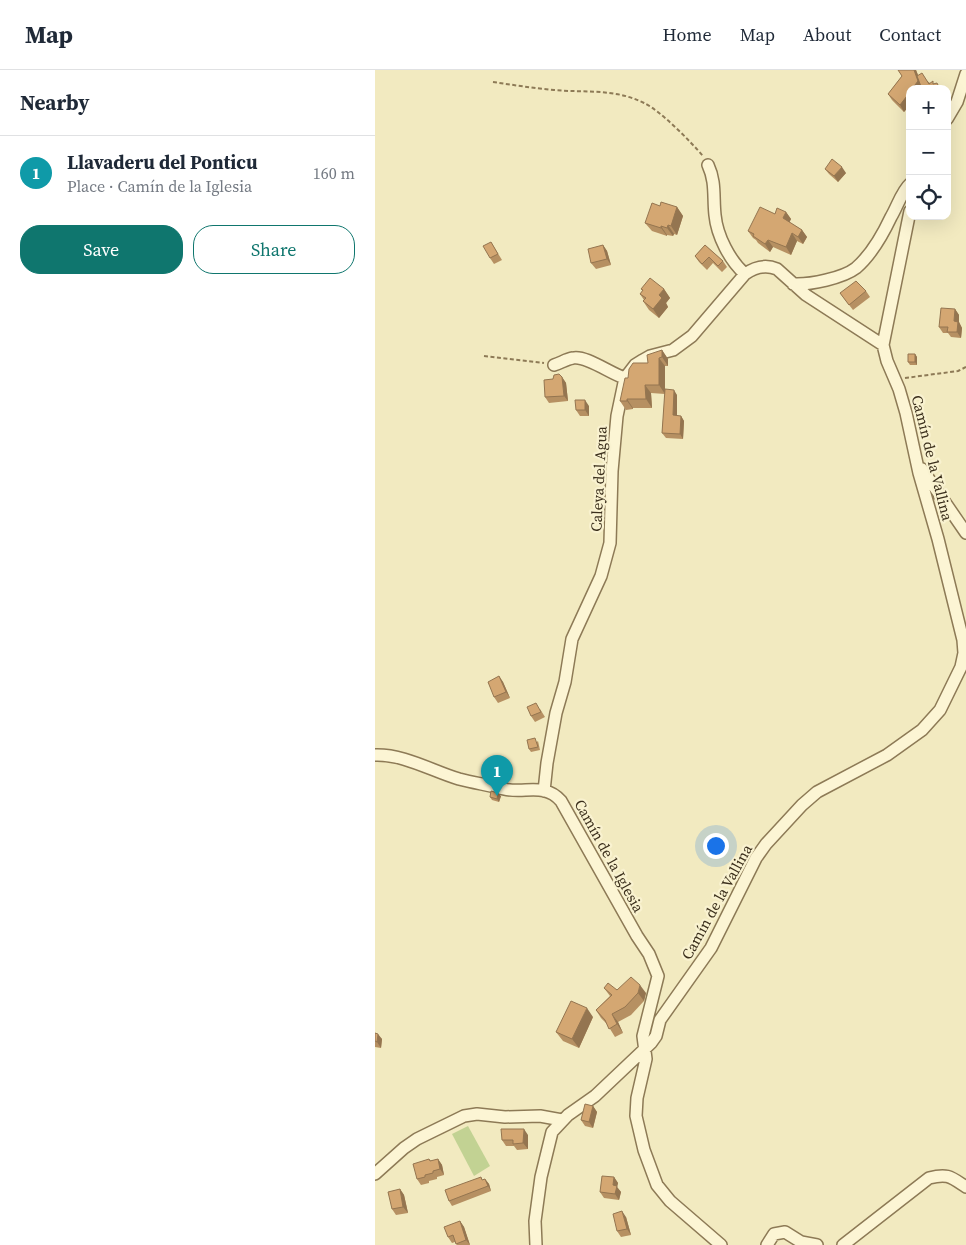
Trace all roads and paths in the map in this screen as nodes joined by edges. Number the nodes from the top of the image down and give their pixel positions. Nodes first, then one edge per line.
1 (966, 74) edge
2 (493, 82) dead end
3 (951, 112) edge
4 (708, 165) joint
5 (906, 191) edge
6 (908, 220) edge
7 (745, 274) junction
8 (793, 284) junction
9 (883, 346) junction
10 (485, 356) dead end
11 (554, 365) joint
12 (966, 367) edge
13 (625, 378) junction
14 (895, 380) junction
15 (917, 462) junction
16 (966, 533) edge
17 (963, 668) edge
18 (375, 755) edge
19 (544, 791) junction
20 (645, 1051) junction
21 (562, 1120) junction
22 (375, 1174) edge
23 (966, 1187) edge
24 (536, 1245) edge
25 (721, 1245) edge
26 (767, 1245) edge
27 (817, 1245) edge
28 (843, 1245) edge

1 - 3 street
2 - 4 path
4 - 7 street
5 - 8 street
6 - 9 street, Camín de la Vallina
7 - 8 street
7 - 13 street
8 - 9 street
9 - 14 street, Camín de la Vallina
10 - 11 path
11 - 13 street
12 - 14 path
13 - 19 street, Caleya del Agua
14 - 15 street, Camín de la Vallina
15 - 16 street
15 - 17 street, Camín de la Vallina
17 - 20 street, Camín de la Vallina
18 - 19 street
19 - 20 street, Camín de la Iglesia
20 - 21 street, Camín de la Vallina
20 - 25 street, Camín de la Iglesia
21 - 22 street
21 - 24 street
23 - 28 street
26 - 27 street

